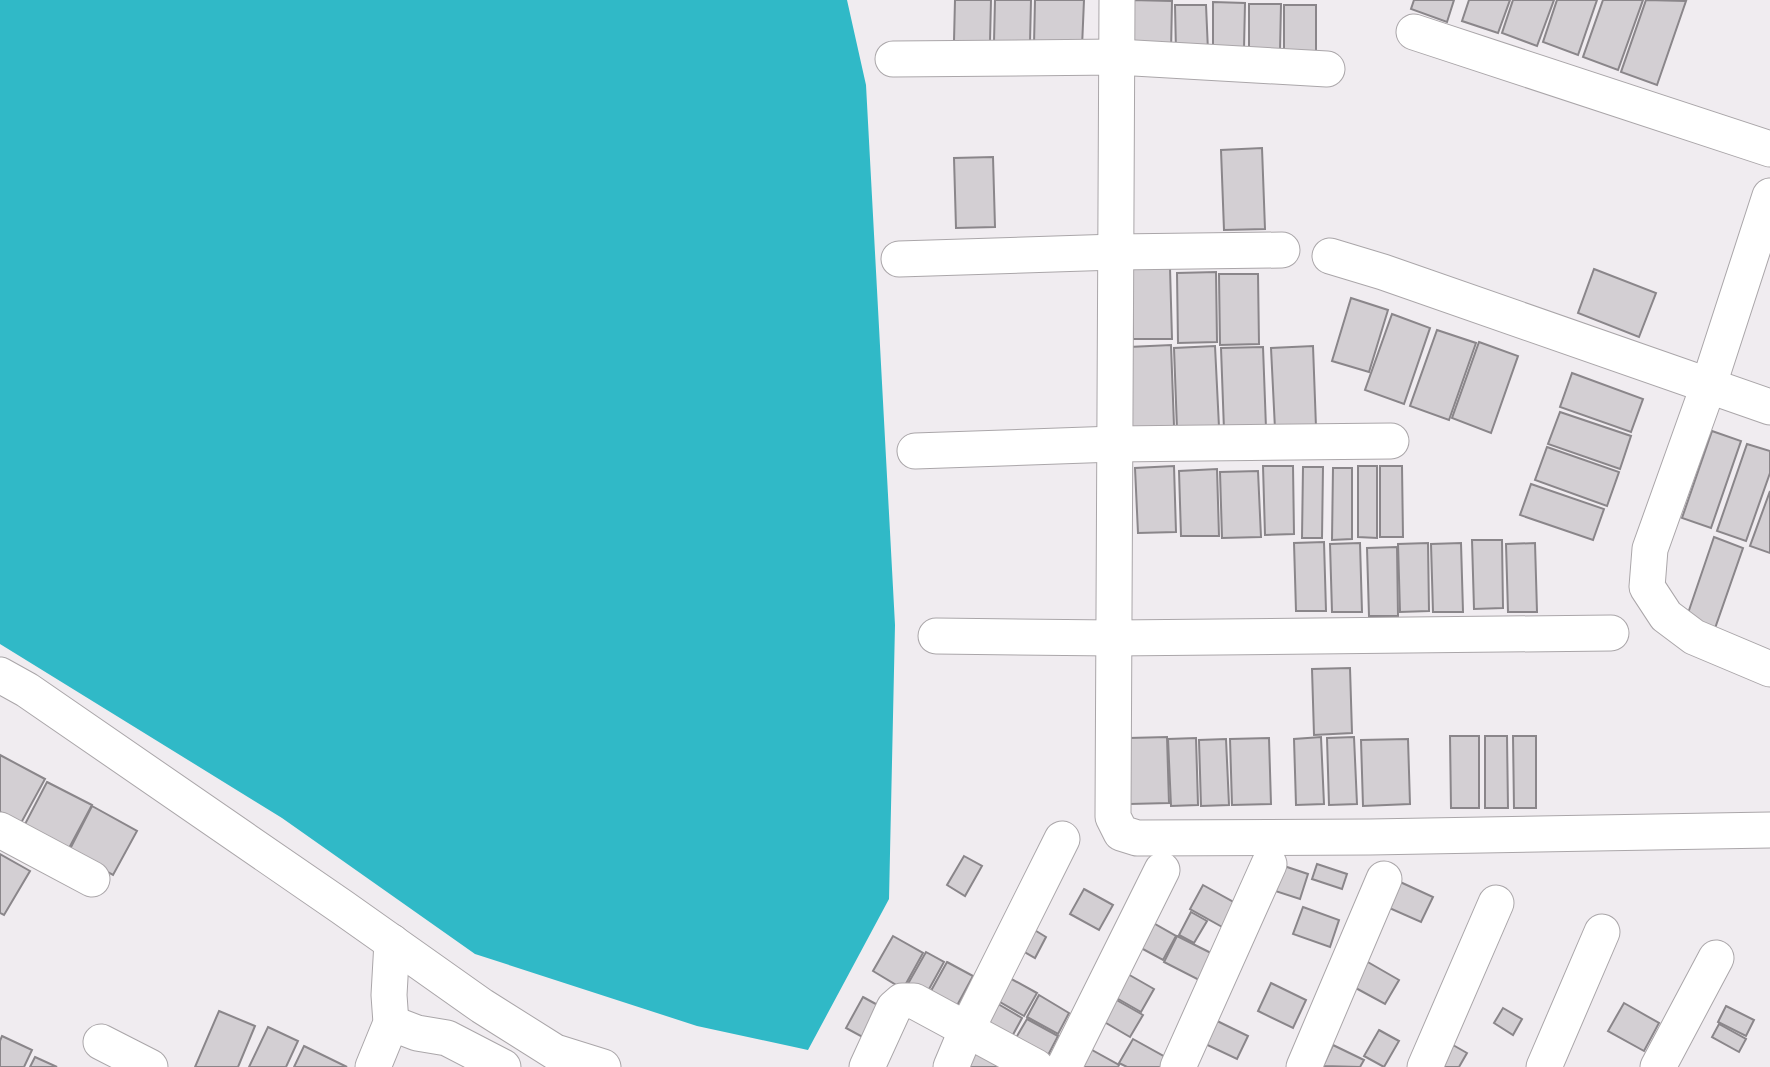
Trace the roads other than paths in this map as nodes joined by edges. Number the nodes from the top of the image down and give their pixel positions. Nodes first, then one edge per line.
1 (1117, 0) edge
2 (1414, 32) dead end
3 (1117, 57) junction
4 (893, 59) dead end
5 (1327, 69) dead end
6 (1770, 149) edge
7 (1770, 196) edge
8 (1282, 250) dead end
9 (1116, 252) junction
10 (1330, 256) dead end
11 (899, 259) dead end
12 (1709, 384) junction
13 (1770, 407) edge
14 (1391, 441) dead end
15 (1115, 444) junction
16 (915, 451) dead end
17 (1611, 633) dead end
18 (936, 636) dead end
19 (1114, 638) junction
20 (1770, 669) edge
21 (0, 675) edge
22 (0, 830) edge
23 (1770, 830) edge
24 (1062, 839) dead end
25 (1269, 864) dead end
26 (1162, 870) dead end
27 (92, 878) dead end
28 (1384, 879) dead end
29 (1496, 903) dead end
30 (1602, 932) dead end
31 (393, 942) junction
32 (1716, 958) dead end
33 (391, 1023) junction
34 (967, 1029) junction
35 (101, 1042) dead end
36 (587, 1065) edge
37 (149, 1067) edge
38 (373, 1067) edge
39 (503, 1067) edge
40 (867, 1067) edge
41 (951, 1067) edge
42 (1036, 1067) edge
43 (1064, 1067) edge
44 (1178, 1067) edge
45 (1304, 1067) edge
46 (1424, 1067) edge
47 (1544, 1067) edge
48 (1658, 1067) edge

1 - 3 street
2 - 6 street
3 - 4 street
3 - 5 street
3 - 9 street
7 - 12 street
8 - 9 street
9 - 11 street
9 - 15 street
10 - 12 street
12 - 13 street
12 - 20 street
14 - 15 street
15 - 16 street
15 - 19 street
17 - 19 street
18 - 19 street
19 - 23 street
21 - 31 street
22 - 27 street
24 - 34 street
25 - 44 street
26 - 43 street
28 - 45 street
29 - 46 street
30 - 47 street
31 - 33 street
31 - 36 street
32 - 48 street
33 - 38 street
33 - 39 street
34 - 40 street
34 - 41 street
34 - 42 street
35 - 37 street

